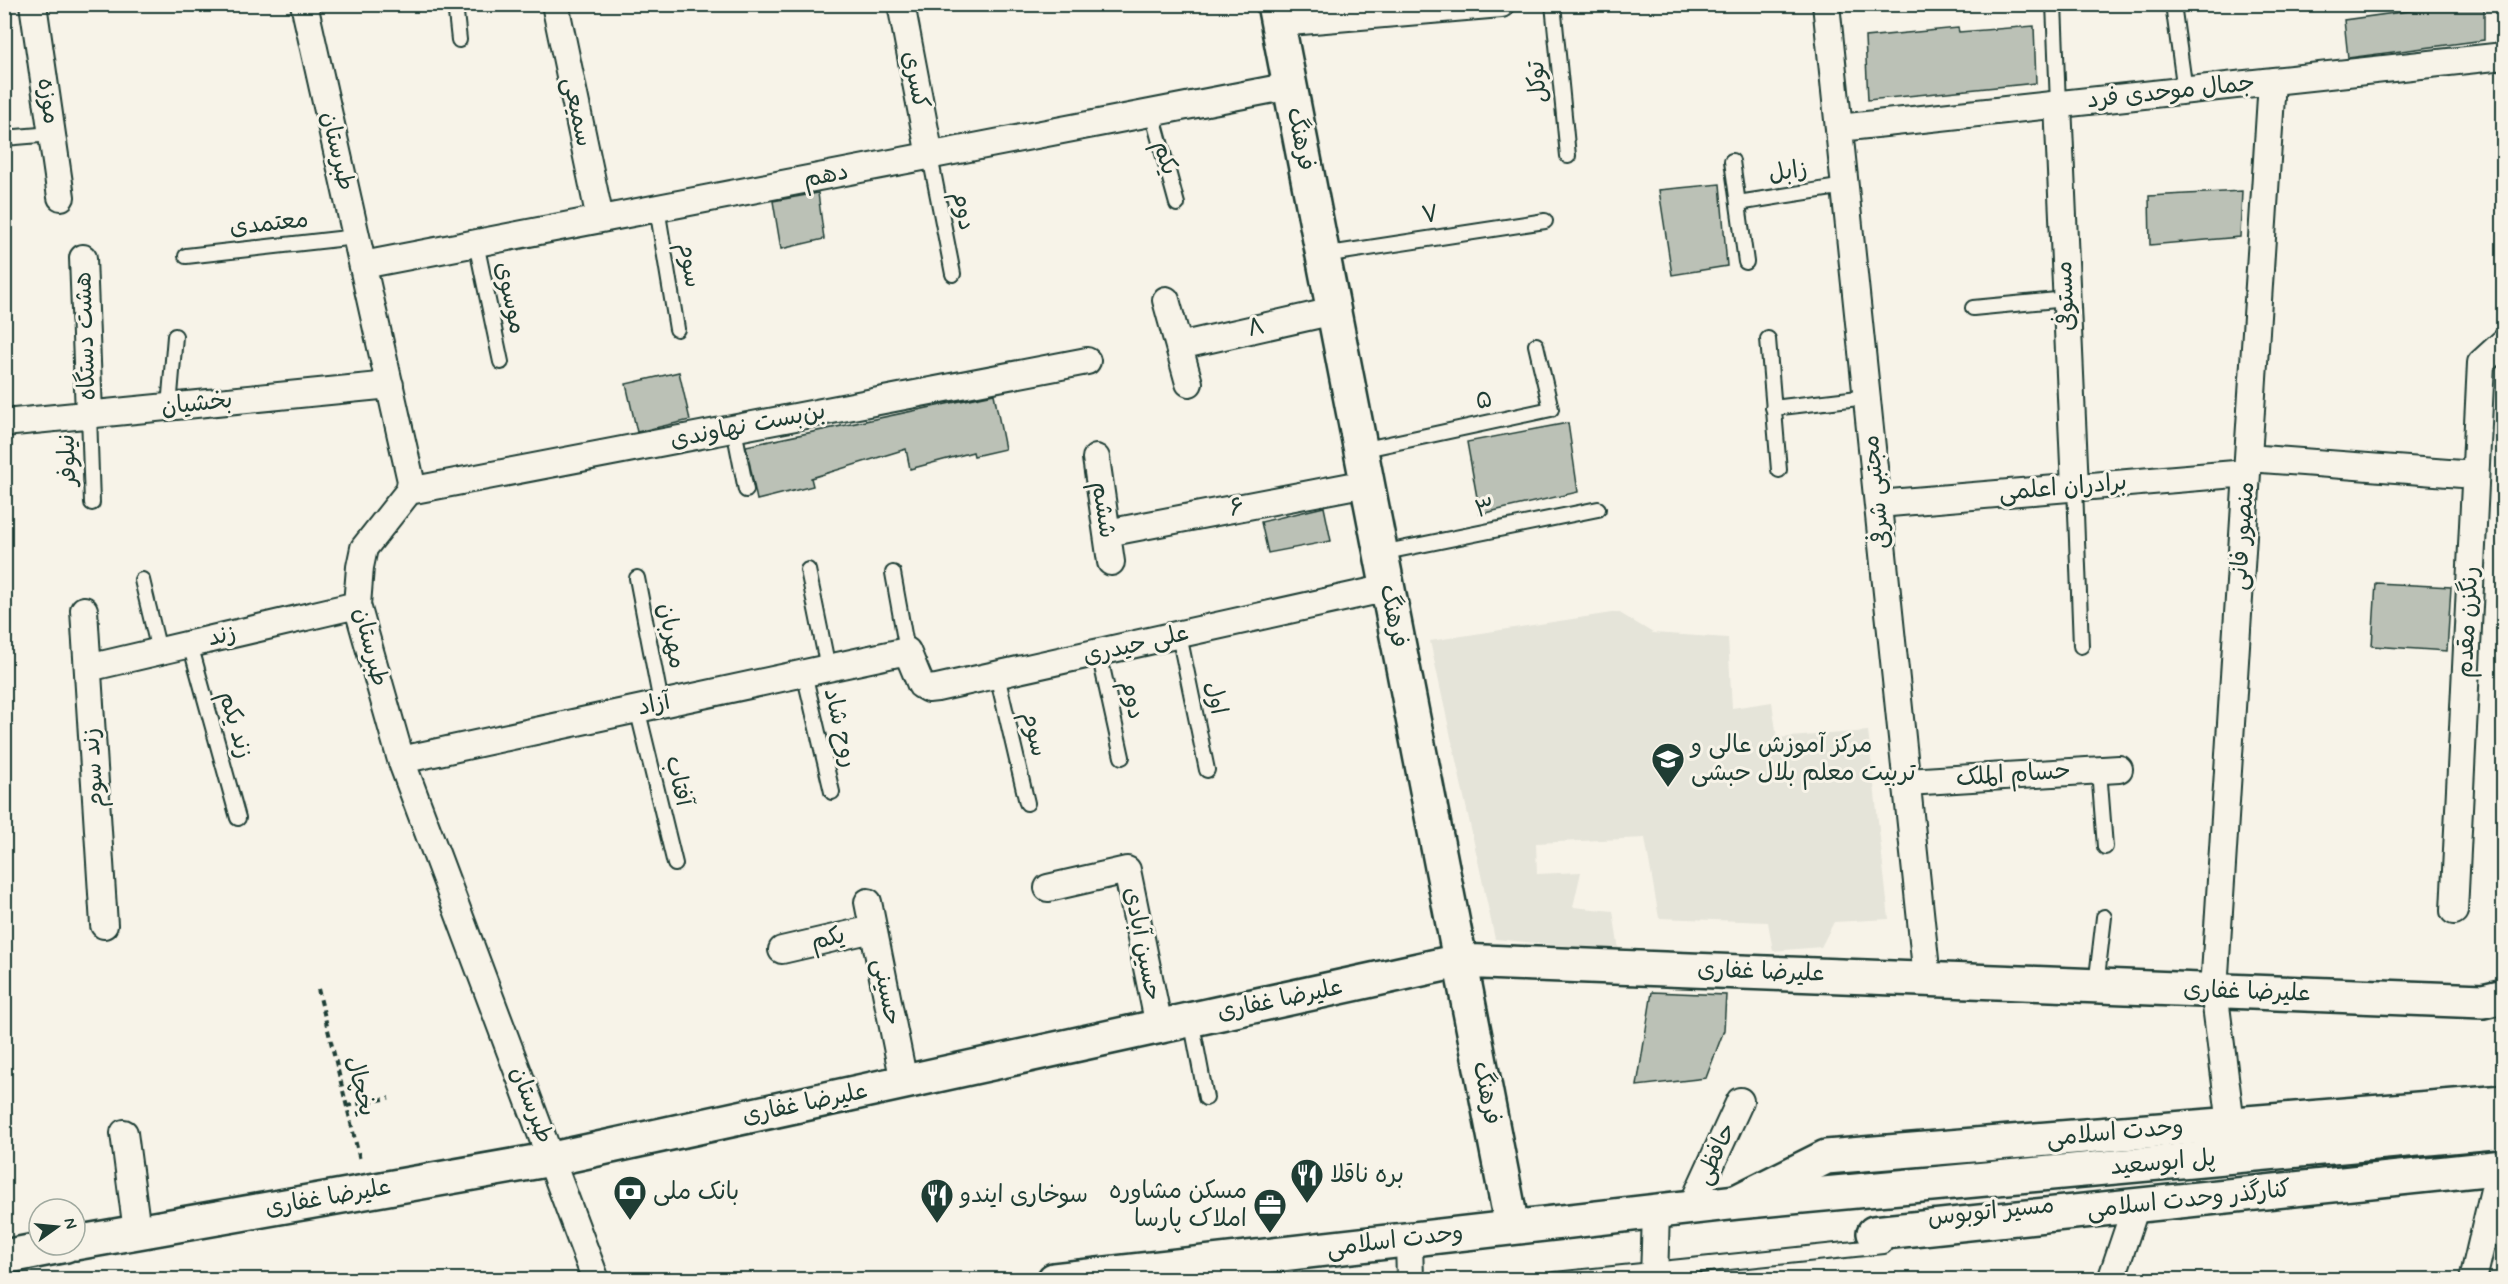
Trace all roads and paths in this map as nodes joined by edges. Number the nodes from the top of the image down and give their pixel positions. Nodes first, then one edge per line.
1 (33, 4) edge
2 (304, 4) edge
3 (455, 4) edge
4 (555, 4) edge
5 (1501, 4) edge
6 (1553, 4) edge
7 (1826, 4) edge
8 (2054, 4) edge
9 (2173, 4) edge
10 (903, 5) edge
11 (1276, 14) edge
12 (459, 40) dead end
13 (2504, 56) edge
14 (2272, 81) junction
15 (1290, 86) junction
16 (2185, 91) junction
17 (2058, 104) junction
18 (1152, 113) junction
19 (1839, 128) junction
20 (52, 134) junction
21 (4, 138) edge
22 (930, 156) junction
23 (1568, 156) dead end
24 (1732, 161) dead end
25 (1845, 186) junction
26 (61, 197) dead end
27 (1738, 203) junction
28 (1178, 204) dead end
29 (657, 208) junction
30 (600, 219) junction
31 (1545, 220) dead end
32 (356, 237) junction
33 (476, 243) junction
34 (1323, 255) junction
35 (186, 256) dead end
36 (83, 258) dead end
37 (1746, 262) dead end
38 (363, 265) junction
39 (953, 274) dead end
40 (2067, 299) junction
41 (1166, 300) dead end
42 (1973, 308) dead end
43 (1334, 311) junction
44 (677, 329) dead end
45 (175, 336) dead end
46 (1768, 339) dead end
47 (2504, 342) edge
48 (1536, 345) dead end
49 (1179, 346) junction
50 (1087, 361) dead end
51 (501, 363) dead end
52 (1189, 383) dead end
53 (390, 385) junction
54 (1867, 397) junction
55 (169, 407) junction
56 (1773, 408) junction
57 (89, 414) junction
58 (4, 423) edge
59 (734, 429) junction
60 (1361, 450) junction
61 (1096, 459) dead end
62 (2248, 466) junction
63 (1779, 470) dead end
64 (2475, 475) junction
65 (1367, 483) junction
66 (2075, 488) junction
67 (746, 490) dead end
68 (409, 491) junction
69 (92, 503) dead end
70 (1878, 504) junction
71 (1598, 510) dead end
72 (1107, 533) junction
73 (1381, 553) junction
74 (1111, 562) dead end
75 (808, 570) dead end
76 (893, 573) dead end
77 (637, 578) dead end
78 (142, 580) dead end
79 (1388, 588) junction
80 (357, 605) junction
81 (84, 610) dead end
82 (1179, 635) junction
83 (190, 644) junction
84 (2081, 646) dead end
85 (159, 651) junction
86 (907, 651) junction
87 (1099, 653) junction
88 (88, 668) junction
89 (816, 670) junction
90 (998, 675) junction
91 (649, 706) junction
92 (1122, 757) dead end
93 (401, 760) junction
94 (1207, 770) dead end
95 (2109, 770) joint
96 (1907, 782) junction
97 (832, 792) dead end
98 (1027, 803) dead end
99 (238, 818) dead end
100 (2105, 847) dead end
101 (675, 864) dead end
102 (1048, 888) dead end
103 (868, 902) dead end
104 (2454, 911) dead end
105 (2104, 917) dead end
106 (105, 925) dead end
107 (873, 929) junction
108 (782, 950) dead end
109 (1460, 961) junction
110 (1927, 979) junction
111 (2096, 986) junction
112 (318, 989) dead end
113 (2214, 990) junction
114 (2504, 996) edge
115 (1191, 1019) junction
116 (1158, 1026) junction
117 (904, 1082) junction
118 (389, 1098) dead end
119 (1206, 1098) dead end
120 (1740, 1101) dead end
121 (2504, 1102) edge
122 (347, 1106) junction
123 (2231, 1124) junction
124 (2504, 1131) edge
125 (124, 1133) dead end
126 (552, 1159) junction
127 (2497, 1177) edge
128 (366, 1191) junction
129 (1822, 1196) joint
130 (1737, 1202) junction
131 (1691, 1208) junction
132 (1656, 1211) junction
133 (2132, 1217) junction
134 (1512, 1227) junction
135 (2060, 1228) dead end
136 (137, 1231) junction
137 (1874, 1233) dead end
138 (1409, 1239) junction
139 (87, 1241) edge
140 (27, 1253) edge
141 (4, 1257) edge
142 (1654, 1275) edge
143 (596, 1280) edge
144 (1054, 1280) edge
145 (1410, 1280) edge
146 (1555, 1280) edge
147 (2111, 1280) edge
148 (2473, 1280) edge

1 - 20 street, موزه
2 - 32 street, طبرستان
3 - 12 lane
4 - 30 street, سمیعی
5 - 11 street
6 - 23 lane, توکل
7 - 19 street, مجتبی شرفی
8 - 17 lane
9 - 16 lane
10 - 22 street, کسری
11 - 15 street, فرهنگ
13 - 14 street, جمال موحدی فرد
14 - 16 street, جمال موحدی فرد
14 - 62 street, منصور فانی
15 - 18 street, دهم
15 - 34 street, فرهنگ
16 - 17 street, جمال موحدی فرد
17 - 19 street, جمال موحدی فرد
17 - 40 street, مستوفی
18 - 22 street, دهم
18 - 28 lane, یکم
19 - 25 street, مجتبی شرفی
20 - 21 lane
20 - 26 street, موزه
22 - 29 street, دهم
22 - 39 lane, دوم
24 - 27 lane
25 - 27 lane, زابل
25 - 54 street, مجتبی شرفی
27 - 37 lane
29 - 30 street, دهم
29 - 44 lane, سوم
30 - 33 street, دهم
31 - 34 lane, ۷
32 - 35 lane, معتمدی
32 - 38 street, طبرستان
33 - 38 street, دهم
33 - 51 lane, موسوی
34 - 43 street, فرهنگ
36 - 57 street, هشت دستگاه
38 - 53 street, طبرستان
40 - 42 lane
40 - 66 street, مستوفی
41 - 49 street
43 - 49 street, ۸
43 - 60 street, فرهنگ
45 - 55 lane
46 - 56 lane
47 - 64 street, رنگزن مقدم
48 - 60 lane, ۵
49 - 52 street
50 - 59 street, بن‌بست نهاوندی
53 - 55 street, بخشیان
53 - 68 street, طبرستان
54 - 56 lane
54 - 70 street, مجتبی شرفی
55 - 57 street, بخشیان
56 - 63 lane
57 - 58 street, بخشیان
57 - 69 lane, نیلوفر
59 - 67 lane
59 - 68 street, بن‌بست نهاوندی
60 - 65 street, فرهنگ
61 - 72 street, ششم
62 - 64 street, برادران اعلمی
62 - 66 street, برادران اعلمی
62 - 113 street, منصور فانی
64 - 104 street, رنگزن مقدم
65 - 72 street, ۶
65 - 73 street, فرهنگ
66 - 70 street, برادران اعلمی
66 - 84 lane
68 - 80 street, طبرستان
70 - 96 street, مجتبی شرفی
71 - 73 lane, ۳
72 - 74 street, ششم
73 - 79 street, فرهنگ
75 - 89 lane
76 - 86 lane
77 - 91 lane, مهربان
78 - 85 lane
79 - 82 street, علی حیدری
79 - 109 street, فرهنگ
80 - 83 street, زند
80 - 93 street, طبرستان
81 - 88 street, زند سوم
82 - 87 street, علی حیدری
82 - 94 lane, اول
83 - 85 street, زند
83 - 99 lane, زند یکم
85 - 88 street, زند
86 - 89 street, آزاد
86 - 90 street, علی حیدری
87 - 90 street, علی حیدری
87 - 92 lane, دوم
88 - 106 street, زند سوم
89 - 91 street, آزاد
89 - 97 lane, روح شاد
90 - 98 lane, سوم
91 - 93 street, آزاد
91 - 101 lane, آفتاب
93 - 126 street, طبرستان
95 - 96 street, حسام الملک
95 - 100 lane
96 - 110 street, مجتبی شرفی
102 - 116 street, حسین آبادی
103 - 107 street, حسینی
105 - 111 lane
107 - 108 street, یکم
107 - 117 street, حسینی
109 - 110 street, علیرضا غفاری
109 - 115 street, علیرضا غفاری
109 - 134 street, فرهنگ
110 - 111 street, علیرضا غفاری
111 - 113 street, علیرضا غفاری
112 - 122 path, یخچال
113 - 114 street, علیرضا غفاری
113 - 123 street, منصور فانی
115 - 116 street, علیرضا غفاری
115 - 119 lane
116 - 117 street, علیرضا غفاری
117 - 126 street, علیرضا غفاری
118 - 122 path
120 - 131 street, حافظی
121 - 123 street, وحدت اسلامی
122 - 128 path, یخچال
123 - 130 street, وحدت اسلامی
124 - 129 street, پل ابوسعید
125 - 136 street
126 - 128 street, علیرضا غفاری
126 - 143 street, طبرستان
127 - 133 street, کنارگذر وحدت اسلامی
127 - 148 street
128 - 136 street, علیرضا غفاری
129 - 130 street, وحدت اسلامی
130 - 131 street, وحدت اسلامی
131 - 132 street, وحدت اسلامی
132 - 134 street, وحدت اسلامی
132 - 142 street
133 - 137 street, کنارگذر وحدت اسلامی
133 - 147 street
134 - 138 street, وحدت اسلامی
135 - 142 lane, مسیر اتوبوس
136 - 139 street, علیرضا غفاری
138 - 144 street, وحدت اسلامی
138 - 145 street
140 - 141 street
142 - 146 lane, مسیر اتوبوس

